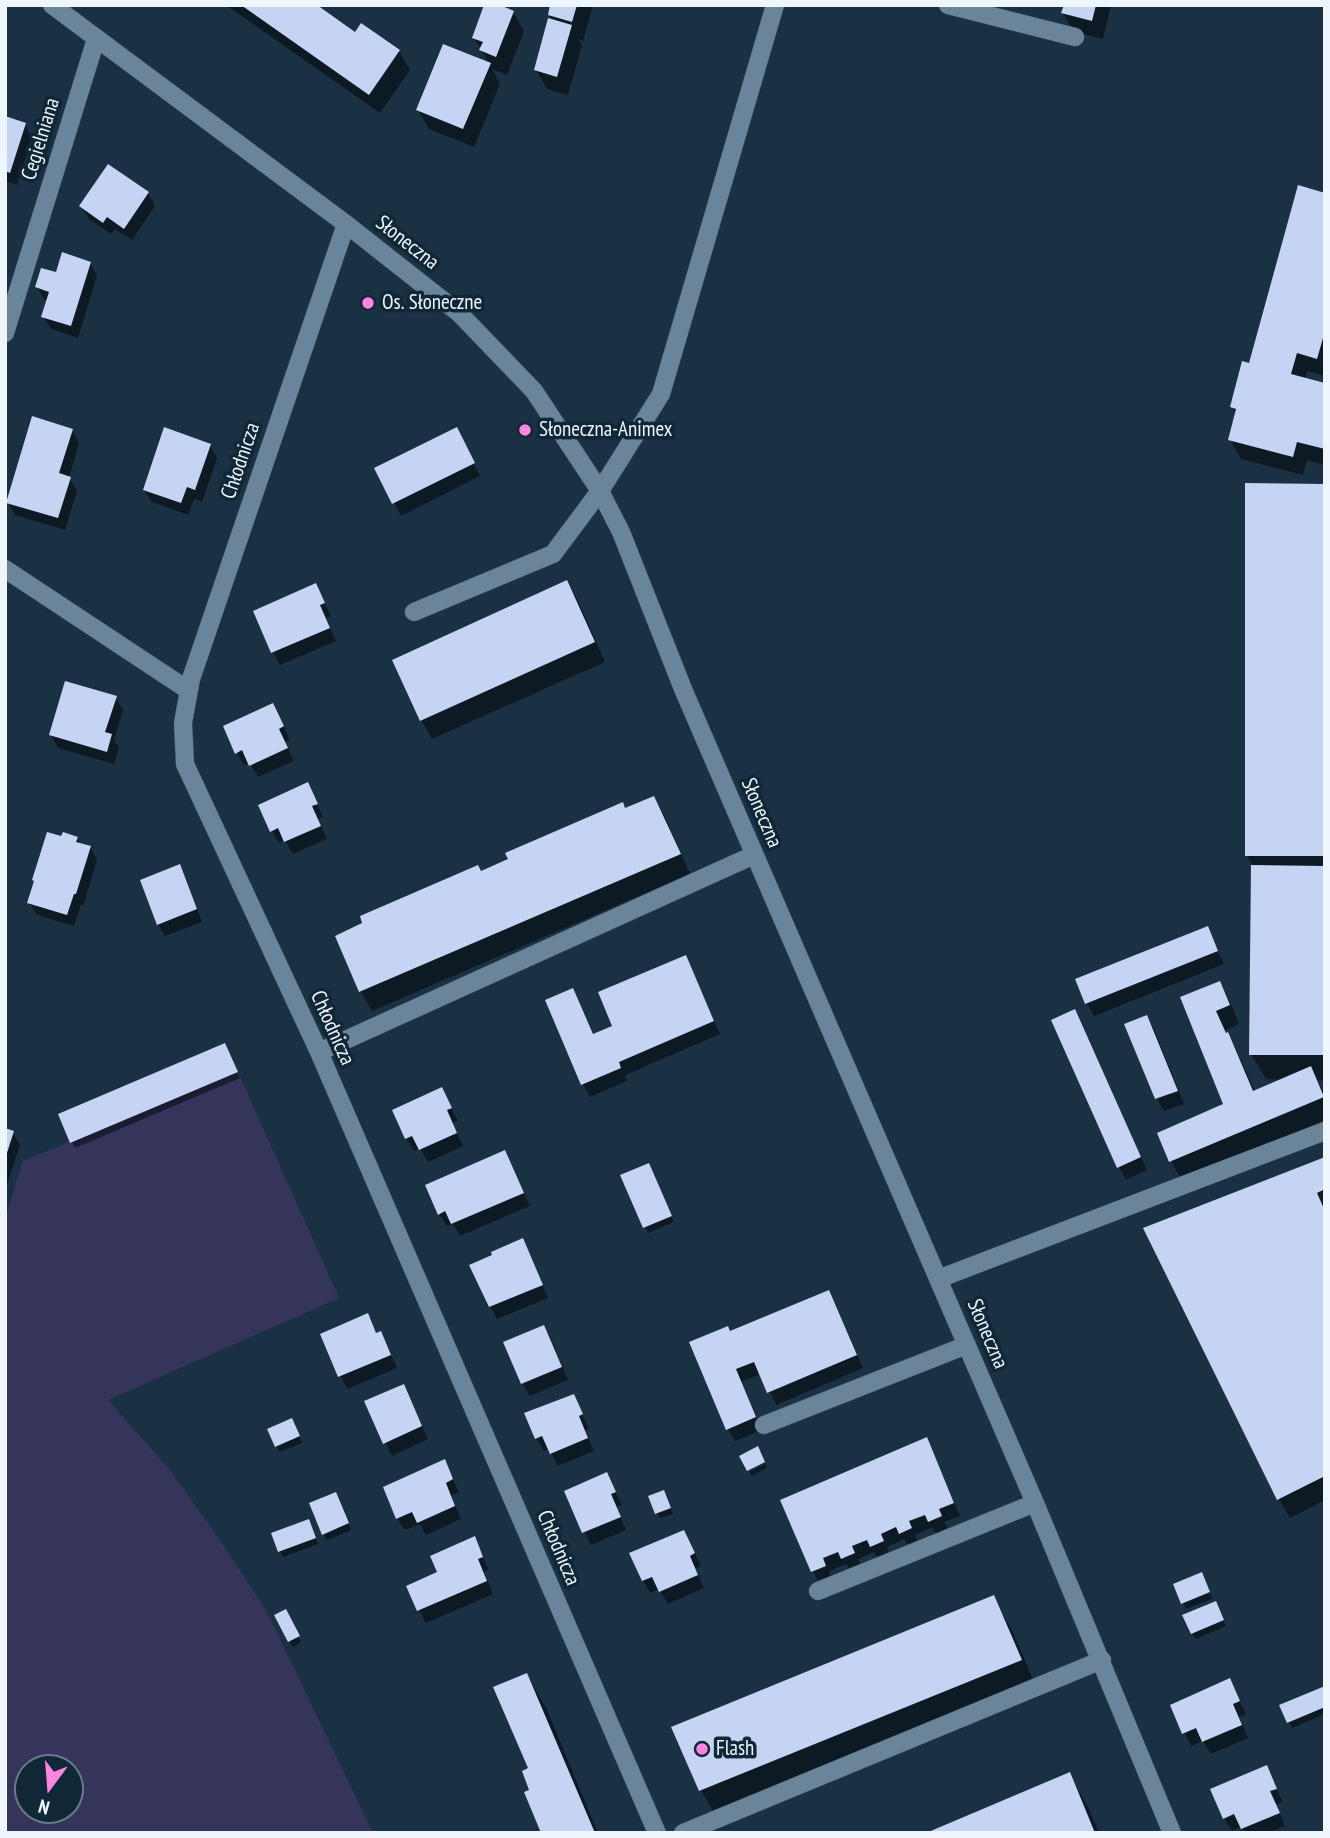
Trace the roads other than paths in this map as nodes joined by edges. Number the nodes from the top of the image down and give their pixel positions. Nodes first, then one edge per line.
1 (52, 5) edge
2 (775, 5) edge
3 (948, 5) edge
4 (1074, 37) dead end
5 (96, 38) junction
6 (346, 224) junction
7 (5, 333) edge
8 (600, 491) junction
9 (5, 569) edge
10 (414, 612) dead end
11 (188, 690) junction
12 (754, 855) junction
13 (319, 1052) junction
14 (1325, 1131) edge
15 (938, 1279) junction
16 (967, 1345) junction
17 (764, 1425) dead end
18 (1035, 1503) junction
19 (818, 1591) dead end
20 (1102, 1660) junction
21 (657, 1833) edge
22 (683, 1833) edge
23 (1172, 1833) edge

1 - 5 street, Słoneczna
2 - 8 street
3 - 4 street
5 - 6 street, Słoneczna
5 - 7 street, Cegielniana
6 - 8 street, Słoneczna
6 - 11 street, Chłodnicza
8 - 10 street
8 - 12 street, Słoneczna
9 - 11 street
11 - 13 street, Chłodnicza
12 - 13 street
12 - 15 street, Słoneczna
13 - 21 street, Chłodnicza
14 - 15 street
15 - 16 street, Słoneczna
16 - 17 street
16 - 18 street, Słoneczna
18 - 19 street
18 - 20 street, Słoneczna
20 - 22 street
20 - 23 street, Słoneczna

